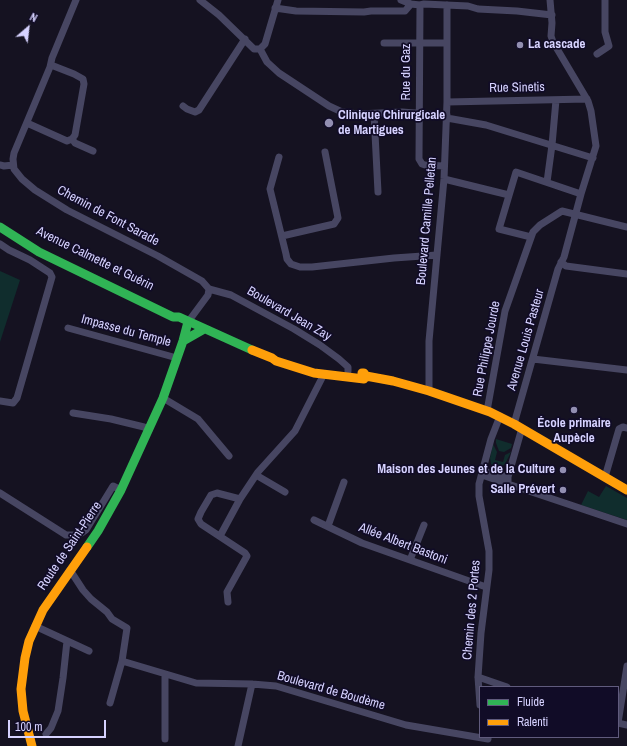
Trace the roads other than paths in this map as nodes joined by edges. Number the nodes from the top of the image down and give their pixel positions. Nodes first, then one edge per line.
1 (76, 0) edge
2 (200, 0) edge
3 (278, 0) edge
4 (401, 0) edge
5 (550, 0) edge
6 (605, 0) edge
7 (472, 3) edge
8 (411, 4) junction
9 (420, 5) junction
10 (447, 5) junction
11 (275, 8) junction
12 (552, 15) junction
13 (244, 39) junction
14 (384, 43) dead end
15 (419, 43) junction
16 (446, 43) junction
17 (260, 49) junction
18 (597, 54) dead end
19 (51, 65) junction
20 (587, 99) junction
21 (556, 100) junction
22 (447, 102) junction
23 (183, 106) dead end
24 (374, 114) junction
25 (420, 114) junction
26 (447, 116) junction
27 (26, 123) junction
28 (72, 139) junction
29 (552, 145) junction
30 (92, 150) dead end
31 (325, 152) dead end
32 (279, 157) dead end
33 (592, 158) junction
34 (0, 165) edge
35 (13, 165) junction
36 (444, 166) junction
37 (444, 178) junction
38 (547, 182) junction
39 (378, 192) dead end
40 (581, 194) junction
41 (509, 195) junction
42 (576, 214) junction
43 (0, 224) edge
44 (0, 227) edge
45 (627, 227) edge
46 (282, 236) junction
47 (531, 237) junction
48 (0, 244) edge
49 (437, 255) junction
50 (561, 262) junction
51 (627, 274) edge
52 (210, 290) junction
53 (198, 307) junction
54 (179, 317) junction
55 (188, 322) junction
56 (68, 328) dead end
57 (201, 328) junction
58 (183, 341) junction
59 (177, 358) junction
60 (533, 359) junction
61 (627, 370) edge
62 (325, 371) junction
63 (347, 374) junction
64 (429, 391) junction
65 (163, 398) junction
66 (0, 401) edge
67 (487, 411) junction
68 (73, 413) dead end
69 (500, 416) junction
70 (518, 426) junction
71 (627, 428) edge
72 (149, 430) junction
73 (229, 456) dead end
74 (482, 473) junction
75 (256, 475) junction
76 (605, 477) junction
77 (508, 481) junction
78 (344, 482) dead end
79 (121, 490) junction
80 (627, 490) edge
81 (285, 492) dead end
82 (0, 493) edge
83 (240, 499) junction
84 (314, 520) dead end
85 (627, 524) edge
86 (424, 525) dead end
87 (328, 526) junction
88 (220, 536) junction
89 (410, 560) junction
90 (70, 570) junction
91 (486, 587) junction
92 (228, 602) dead end
93 (35, 626) junction
94 (67, 641) junction
95 (89, 651) dead end
96 (122, 661) junction
97 (627, 666) edge
98 (165, 674) junction
99 (478, 677) junction
100 (252, 684) junction
101 (504, 686) edge
102 (479, 691) edge
103 (110, 704) dead end
104 (619, 717) edge
105 (46, 734) dead end
106 (165, 739) dead end
107 (488, 741) edge
108 (32, 746) edge
109 (238, 746) edge

1 - 19 street
2 - 13 street
3 - 11 street
4 - 8 street
5 - 12 street
6 - 18 street
7 - 10 street
7 - 12 street
8 - 9 street
8 - 11 street
9 - 10 street
9 - 15 street, Rue du Gaz
10 - 16 street, Boulevard Camille Pelletan
11 - 17 street
12 - 20 street
13 - 17 street
13 - 23 street
14 - 15 street
15 - 16 street
15 - 25 street, Rue du Gaz
16 - 22 street, Boulevard Camille Pelletan
17 - 24 street
19 - 27 street
19 - 28 street
20 - 21 street, Rue Sinetis
20 - 33 street, Avenue Louis Pasteur
21 - 22 street, Rue Sinetis
21 - 29 street
22 - 26 street, Boulevard Camille Pelletan
24 - 25 street
24 - 39 street
25 - 26 street
25 - 36 street, Rue du Gaz
26 - 29 street
26 - 36 street, Boulevard Camille Pelletan
27 - 28 street
27 - 35 street
28 - 30 street
29 - 33 street
29 - 38 street
31 - 46 street
32 - 46 street
33 - 40 street, Avenue Louis Pasteur
34 - 35 street
35 - 52 street, Chemin de Font Sarade
36 - 37 street, Boulevard Camille Pelletan
37 - 41 street
37 - 49 street, Boulevard Camille Pelletan
38 - 40 street
38 - 41 street
40 - 42 street, Avenue Louis Pasteur
41 - 47 street
42 - 45 street
42 - 47 street, Rue Philippe Jourde
42 - 50 street, Avenue Louis Pasteur
43 - 54 main road, Avenue Calmette et Guérin
44 - 54 main road, Avenue Calmette et Guérin
46 - 49 street
47 - 67 street, Rue Philippe Jourde
48 - 66 street
49 - 64 street, Boulevard Camille Pelletan
50 - 51 street
50 - 60 street, Avenue Louis Pasteur
52 - 53 street
52 - 63 street, Boulevard Jean Zay
53 - 54 street
53 - 55 street
53 - 57 street
54 - 55 main road, Avenue Calmette et Guérin
55 - 57 main road, Avenue Calmette et Guérin
55 - 58 main road, Route de Saint-Pierre
56 - 59 street, Impasse du Temple
57 - 58 main road
57 - 62 main road, Avenue Calmette et Guérin
58 - 59 main road, Route de Saint-Pierre
59 - 65 main road, Route de Saint-Pierre
60 - 61 street
60 - 70 street, Avenue Louis Pasteur
62 - 63 main road, Avenue Calmette et Guérin
62 - 75 street
63 - 64 main road, Avenue Calmette et Guérin
64 - 67 main road, Avenue Calmette et Guérin
65 - 72 main road, Route de Saint-Pierre
65 - 73 street
67 - 69 main road, Avenue Calmette et Guérin
68 - 72 street
69 - 70 main road, Avenue Calmette et Guérin
69 - 74 street, Chemin des 2 Portes
70 - 76 main road, Avenue Calmette et Guérin
70 - 77 street, Avenue Louis Pasteur
71 - 76 street
72 - 79 main road, Route de Saint-Pierre
74 - 77 street
74 - 91 street, Chemin des 2 Portes
75 - 81 street
75 - 83 street
76 - 80 main road, Avenue Calmette et Guérin
77 - 85 street
78 - 87 street
79 - 82 street
79 - 90 main road, Route de Saint-Pierre
83 - 88 street
83 - 88 street
84 - 87 street, Allée Albert Bastoni
86 - 89 street
87 - 89 street, Allée Albert Bastoni
88 - 92 street
89 - 91 street, Allée Albert Bastoni
90 - 93 main road, Route de Saint-Pierre
90 - 96 street
91 - 99 street, Chemin des 2 Portes
93 - 94 street
93 - 108 main road, Route de Saint-Pierre
94 - 95 street
94 - 105 street
96 - 98 street, Boulevard de Boudème
96 - 103 street
97 - 104 street
98 - 100 street, Boulevard de Boudème
98 - 106 street
99 - 101 street
99 - 102 street, Chemin des 2 Portes
100 - 107 street, Boulevard de Boudème
100 - 109 street

